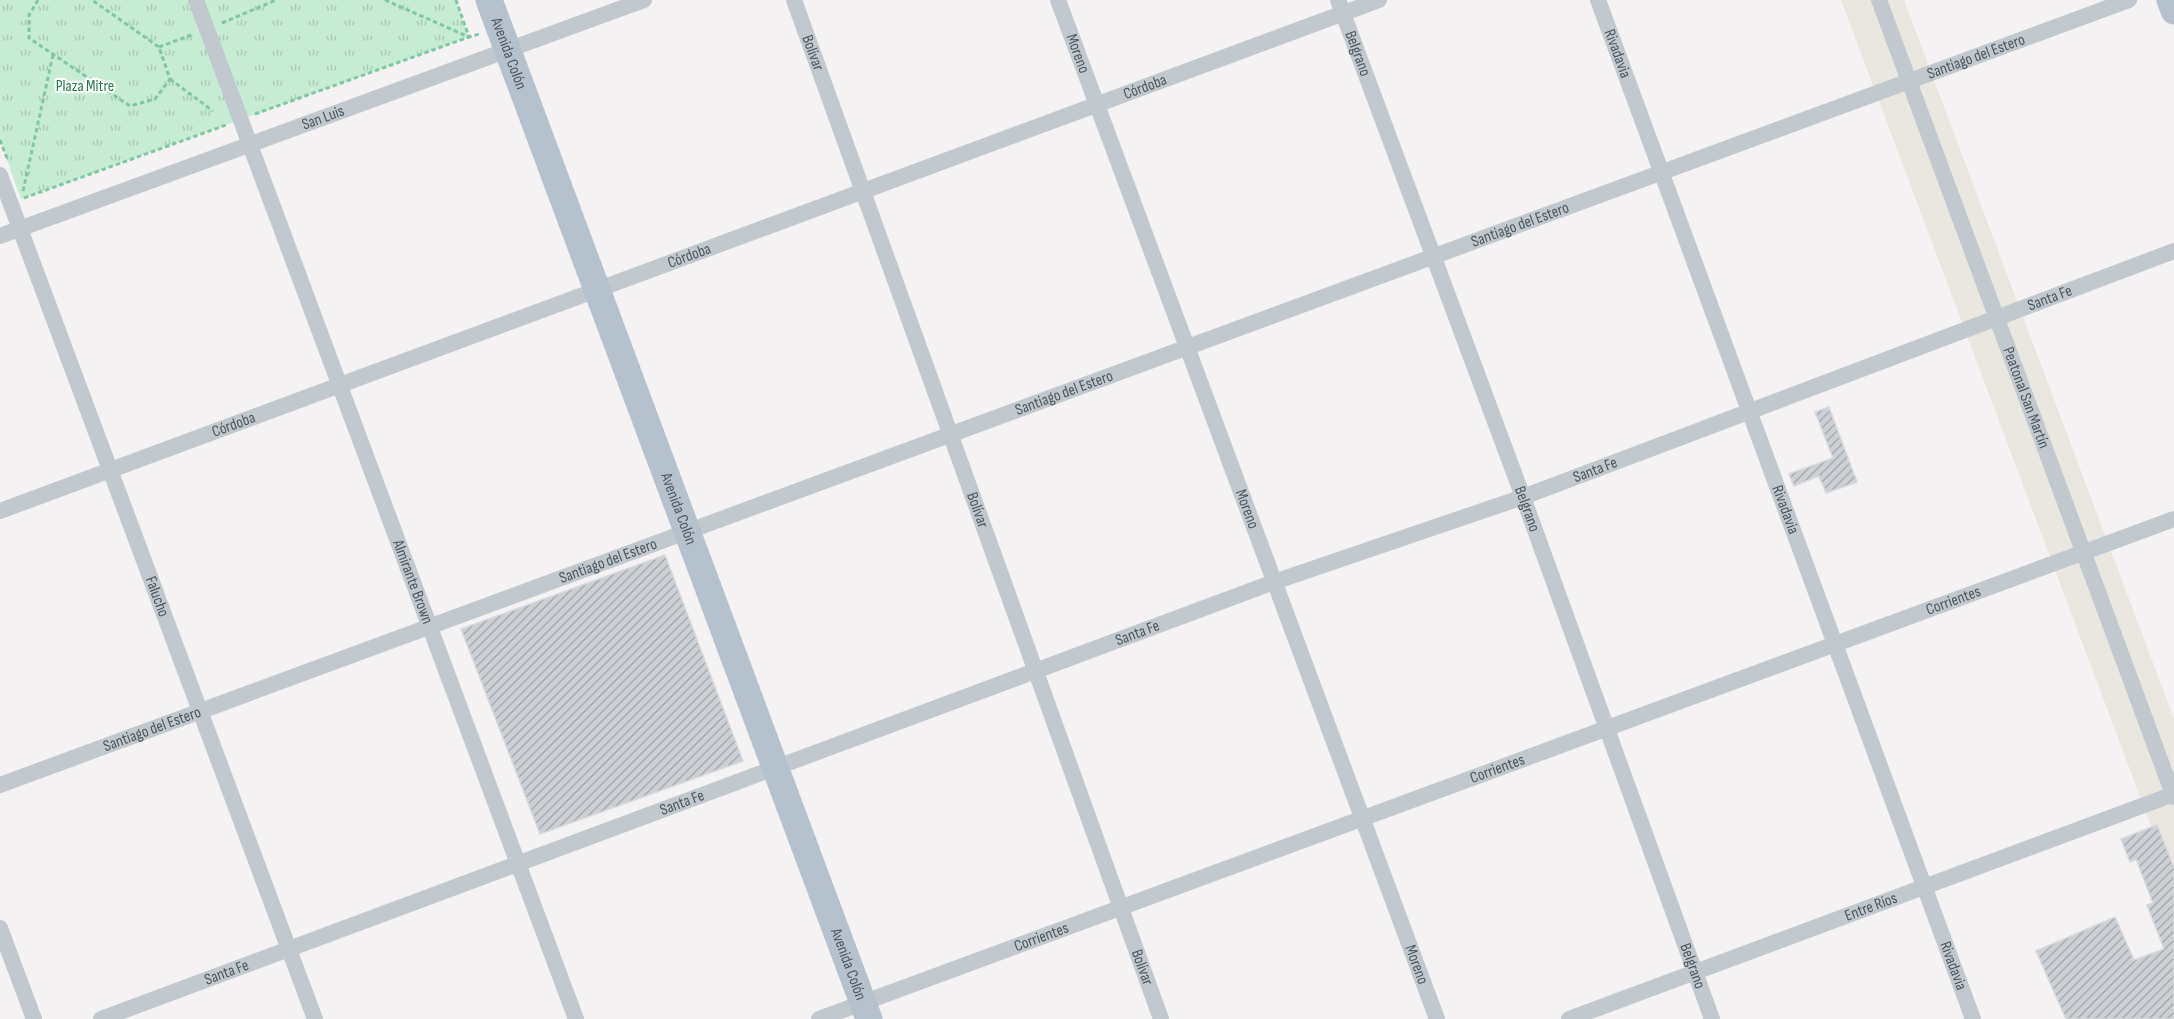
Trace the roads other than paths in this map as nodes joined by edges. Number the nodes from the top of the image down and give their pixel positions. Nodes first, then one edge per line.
1 (196, 0) edge
2 (489, 0) edge
3 (644, 0) edge
4 (794, 0) edge
5 (1058, 0) edge
6 (1379, 0) edge
7 (1598, 0) edge
8 (1879, 0) edge
9 (2129, 0) edge
10 (2170, 0) edge
11 (1341, 7) edge
12 (2174, 11) edge
13 (508, 51) junction
14 (1909, 81) junction
15 (1098, 106) junction
16 (250, 145) junction
17 (1662, 173) junction
18 (0, 175) edge
19 (863, 192) junction
20 (19, 229) junction
21 (0, 236) edge
22 (2174, 251) edge
23 (1434, 257) junction
24 (596, 290) junction
25 (1996, 318) junction
26 (1188, 348) junction
27 (340, 385) junction
28 (1750, 411) junction
29 (951, 435) junction
30 (111, 470) junction
31 (1523, 497) junction
32 (0, 511) edge
33 (2174, 519) edge
34 (687, 532) junction
35 (2083, 552) junction
36 (1274, 582) junction
37 (430, 627) junction
38 (1835, 644) junction
39 (1036, 671) junction
40 (200, 711) junction
41 (1606, 728) junction
42 (775, 768) junction
43 (0, 785) edge
44 (2174, 795) edge
45 (1362, 818) junction
46 (518, 863) junction
47 (1925, 889) junction
48 (1121, 906) junction
49 (0, 928) edge
50 (289, 949) junction
51 (1696, 972) junction
52 (866, 1011) edge
53 (34, 1019) edge
54 (101, 1019) edge
55 (315, 1019) edge
56 (576, 1019) edge
57 (819, 1019) edge
58 (1161, 1019) edge
59 (1437, 1019) edge
60 (1569, 1019) edge
61 (1712, 1019) edge
62 (1973, 1019) edge

1 - 16 street, Almirante Brown
2 - 13 main road, Avenida Colón
3 - 13 street, San Luis
4 - 19 street, Bolívar
5 - 15 street, Moreno
6 - 11 street, Córdoba
7 - 17 street, Rivadavia
8 - 14 street, Peatonal San Martín
9 - 14 street, Santiago del Estero
10 - 12 main road
11 - 15 street, Córdoba
11 - 23 street, Belgrano
13 - 16 street, San Luis
13 - 24 main road, Avenida Colón
14 - 17 street, Santiago del Estero
14 - 25 street, Peatonal San Martín
15 - 19 street, Córdoba
15 - 26 street, Moreno
16 - 20 street, San Luis
16 - 27 street, Almirante Brown
17 - 23 street, Santiago del Estero
17 - 28 street, Rivadavia
18 - 20 street, Falucho
19 - 24 street, Córdoba
19 - 29 street, Bolívar
20 - 21 street, San Luis
20 - 30 street, Falucho
22 - 25 street, Santa Fe
23 - 26 street, Santiago del Estero
23 - 31 street, Belgrano
24 - 27 street, Córdoba
24 - 34 main road, Avenida Colón
25 - 28 street, Santa Fe
25 - 35 street, Peatonal San Martín
26 - 29 street, Santiago del Estero
26 - 36 street, Moreno
27 - 30 street, Córdoba
27 - 37 street, Almirante Brown
28 - 31 street, Santa Fe
28 - 38 street, Rivadavia
29 - 34 street, Santiago del Estero
29 - 39 street, Bolívar
30 - 32 street, Córdoba
30 - 40 street, Falucho
31 - 36 street, Santa Fe
31 - 41 street, Belgrano
33 - 35 street, Corrientes
34 - 37 street, Santiago del Estero
34 - 42 main road, Avenida Colón
35 - 38 street, Corrientes
35 - 44 street, Peatonal San Martín
36 - 39 street, Santa Fe
36 - 45 street, Moreno
37 - 40 street, Santiago del Estero
37 - 46 street, Almirante Brown
38 - 41 street, Corrientes
38 - 47 street, Rivadavia
39 - 42 street, Santa Fe
39 - 48 street, Bolívar
40 - 43 street, Santiago del Estero
40 - 50 street, Falucho
41 - 45 street, Corrientes
41 - 51 street, Belgrano
42 - 46 street, Santa Fe
42 - 52 main road, Avenida Colón
44 - 47 street, Entre Ríos
45 - 48 street, Corrientes
45 - 59 street, Moreno
46 - 50 street, Santa Fe
46 - 56 street, Almirante Brown
47 - 51 street, Entre Ríos
47 - 62 street, Rivadavia
48 - 52 street, Corrientes
48 - 58 street, Bolívar
49 - 53 street
50 - 54 street, Santa Fe
50 - 55 street, Falucho
51 - 60 street, Entre Ríos
51 - 61 street, Belgrano
52 - 57 street, Corrientes

